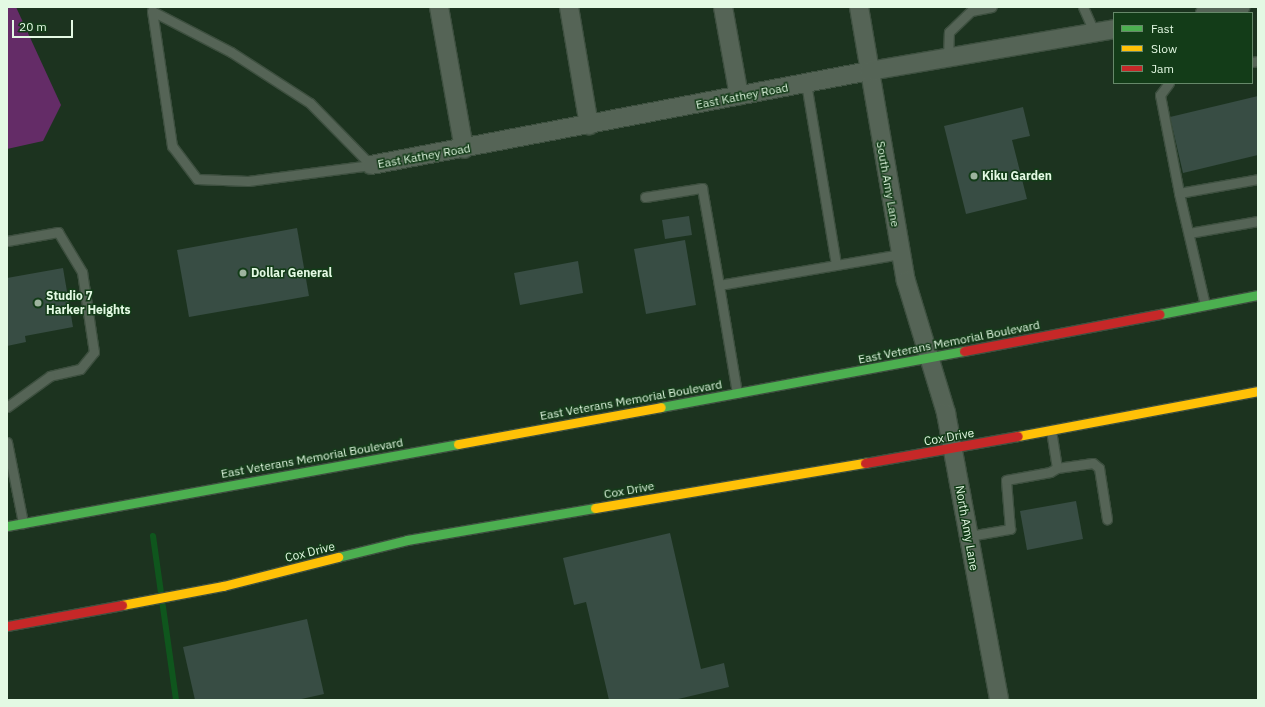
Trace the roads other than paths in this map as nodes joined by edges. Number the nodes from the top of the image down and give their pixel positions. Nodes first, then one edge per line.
1 (439, 7) edge
2 (570, 7) edge
3 (723, 7) edge
4 (859, 7) edge
5 (992, 7) edge
6 (1083, 7) edge
7 (1240, 7) edge
8 (149, 9) edge
9 (1211, 12) edge
10 (1113, 29) edge
11 (1094, 32) junction
12 (948, 58) junction
13 (869, 71) junction
14 (806, 83) junction
15 (1168, 84) edge
16 (739, 96) junction
17 (589, 125) junction
18 (464, 149) junction
19 (371, 165) junction
20 (1258, 179) edge
21 (1179, 193) junction
22 (645, 197) dead end
23 (1258, 221) edge
24 (1189, 234) junction
25 (7, 241) edge
26 (901, 254) junction
27 (836, 265) junction
28 (719, 285) junction
29 (1258, 295) edge
30 (1205, 305) junction
31 (927, 358) junction
32 (1258, 391) edge
33 (737, 393) junction
34 (7, 407) edge
35 (1051, 430) junction
36 (7, 442) edge
37 (953, 448) junction
38 (1057, 468) junction
39 (1107, 519) dead end
40 (23, 523) junction
41 (7, 526) edge
42 (969, 536) junction
43 (7, 626) edge
44 (998, 700) edge

1 - 18 street
2 - 17 street
3 - 16 street
4 - 13 street, South Amy Lane
5 - 12 lane
6 - 11 lane
7 - 9 street
8 - 19 lane
8 - 19 lane
10 - 11 street, East Kathey Road
11 - 12 street, East Kathey Road
12 - 13 street, East Kathey Road
13 - 14 street, East Kathey Road
13 - 26 street, South Amy Lane
14 - 16 street, East Kathey Road
14 - 27 lane
15 - 21 lane
16 - 17 street, East Kathey Road
17 - 18 street, East Kathey Road
18 - 19 street, East Kathey Road
20 - 21 lane
21 - 24 lane
22 - 28 lane
23 - 24 lane
24 - 30 lane
25 - 34 lane
26 - 27 lane
26 - 31 street, South Amy Lane
27 - 28 lane
28 - 33 lane
29 - 30 main road, East Veterans Memorial Boulevard
30 - 31 main road, East Veterans Memorial Boulevard
31 - 33 main road, East Veterans Memorial Boulevard
31 - 37 street, North Amy Lane
32 - 35 main road, Cox Drive
33 - 40 main road, East Veterans Memorial Boulevard
35 - 37 main road, Cox Drive
35 - 38 lane
36 - 40 lane
37 - 42 street, North Amy Lane
37 - 43 main road, Cox Drive
38 - 39 lane
38 - 42 lane
40 - 41 main road, East Veterans Memorial Boulevard
42 - 44 street, North Amy Lane

